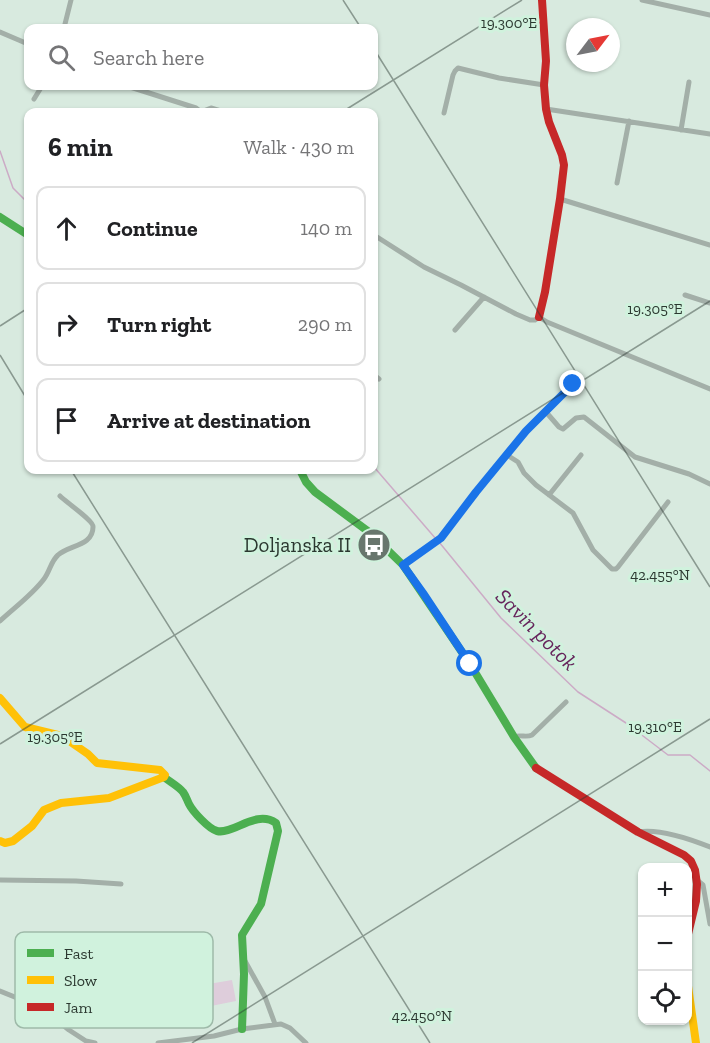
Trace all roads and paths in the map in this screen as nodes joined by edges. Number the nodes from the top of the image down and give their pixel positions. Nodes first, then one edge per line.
1 (71, 0) edge
2 (542, 0) edge
3 (642, 0) edge
4 (710, 15) edge
5 (65, 24) edge
6 (0, 32) edge
7 (24, 42) edge
8 (689, 82) dead end
9 (544, 85) junction
10 (40, 90) edge
11 (140, 90) edge
12 (34, 99) dead end
13 (196, 108) edge
14 (546, 109) junction
15 (444, 112) dead end
16 (629, 121) junction
17 (681, 130) junction
18 (710, 134) edge
19 (617, 183) dead end
20 (560, 199) junction
21 (0, 217) edge
22 (24, 232) edge
23 (378, 237) edge
24 (710, 245) edge
25 (685, 295) dead end
26 (484, 297) junction
27 (710, 303) edge
28 (539, 317) junction
29 (455, 330) dead end
30 (573, 384) dead end
31 (710, 389) edge
32 (546, 412) junction
33 (507, 455) junction
34 (580, 455) dead end
35 (302, 474) edge
36 (710, 483) edge
37 (549, 495) junction
38 (60, 496) dead end
39 (668, 502) dead end
40 (403, 565) junction
41 (0, 621) edge
42 (0, 698) edge
43 (566, 702) dead end
44 (514, 737) junction
45 (164, 777) junction
46 (638, 832) junction
47 (0, 841) edge
48 (710, 847) edge
49 (0, 880) edge
50 (697, 880) junction
51 (121, 884) dead end
52 (692, 917) edge
53 (710, 924) edge
54 (244, 960) junction
55 (0, 991) edge
56 (15, 997) edge
57 (692, 1018) edge
58 (275, 1024) junction
59 (67, 1028) edge
60 (242, 1029) junction
61 (95, 1043) edge
62 (158, 1043) edge
63 (306, 1043) edge
64 (696, 1043) edge

1 - 5 street
2 - 9 street
3 - 4 street
6 - 7 street
8 - 17 street
9 - 14 street
9 - 15 street
10 - 12 street
11 - 13 street
14 - 16 street
14 - 20 street
16 - 17 street
16 - 19 street
17 - 18 street
20 - 24 street
20 - 28 street
21 - 22 street
23 - 26 street
25 - 27 street
26 - 28 street
26 - 29 street
28 - 31 street
30 - 32 street
32 - 33 street
32 - 36 street
33 - 37 street
33 - 40 street
34 - 37 street
35 - 40 street
37 - 39 street
38 - 41 street
40 - 44 street
42 - 45 street
43 - 44 street
44 - 46 street
45 - 47 street
45 - 54 street
46 - 48 street
46 - 50 street
49 - 51 street
50 - 52 street
50 - 53 street
54 - 58 street
54 - 60 street
55 - 56 street
57 - 64 street
58 - 60 street
58 - 63 street
59 - 61 street
60 - 62 street

